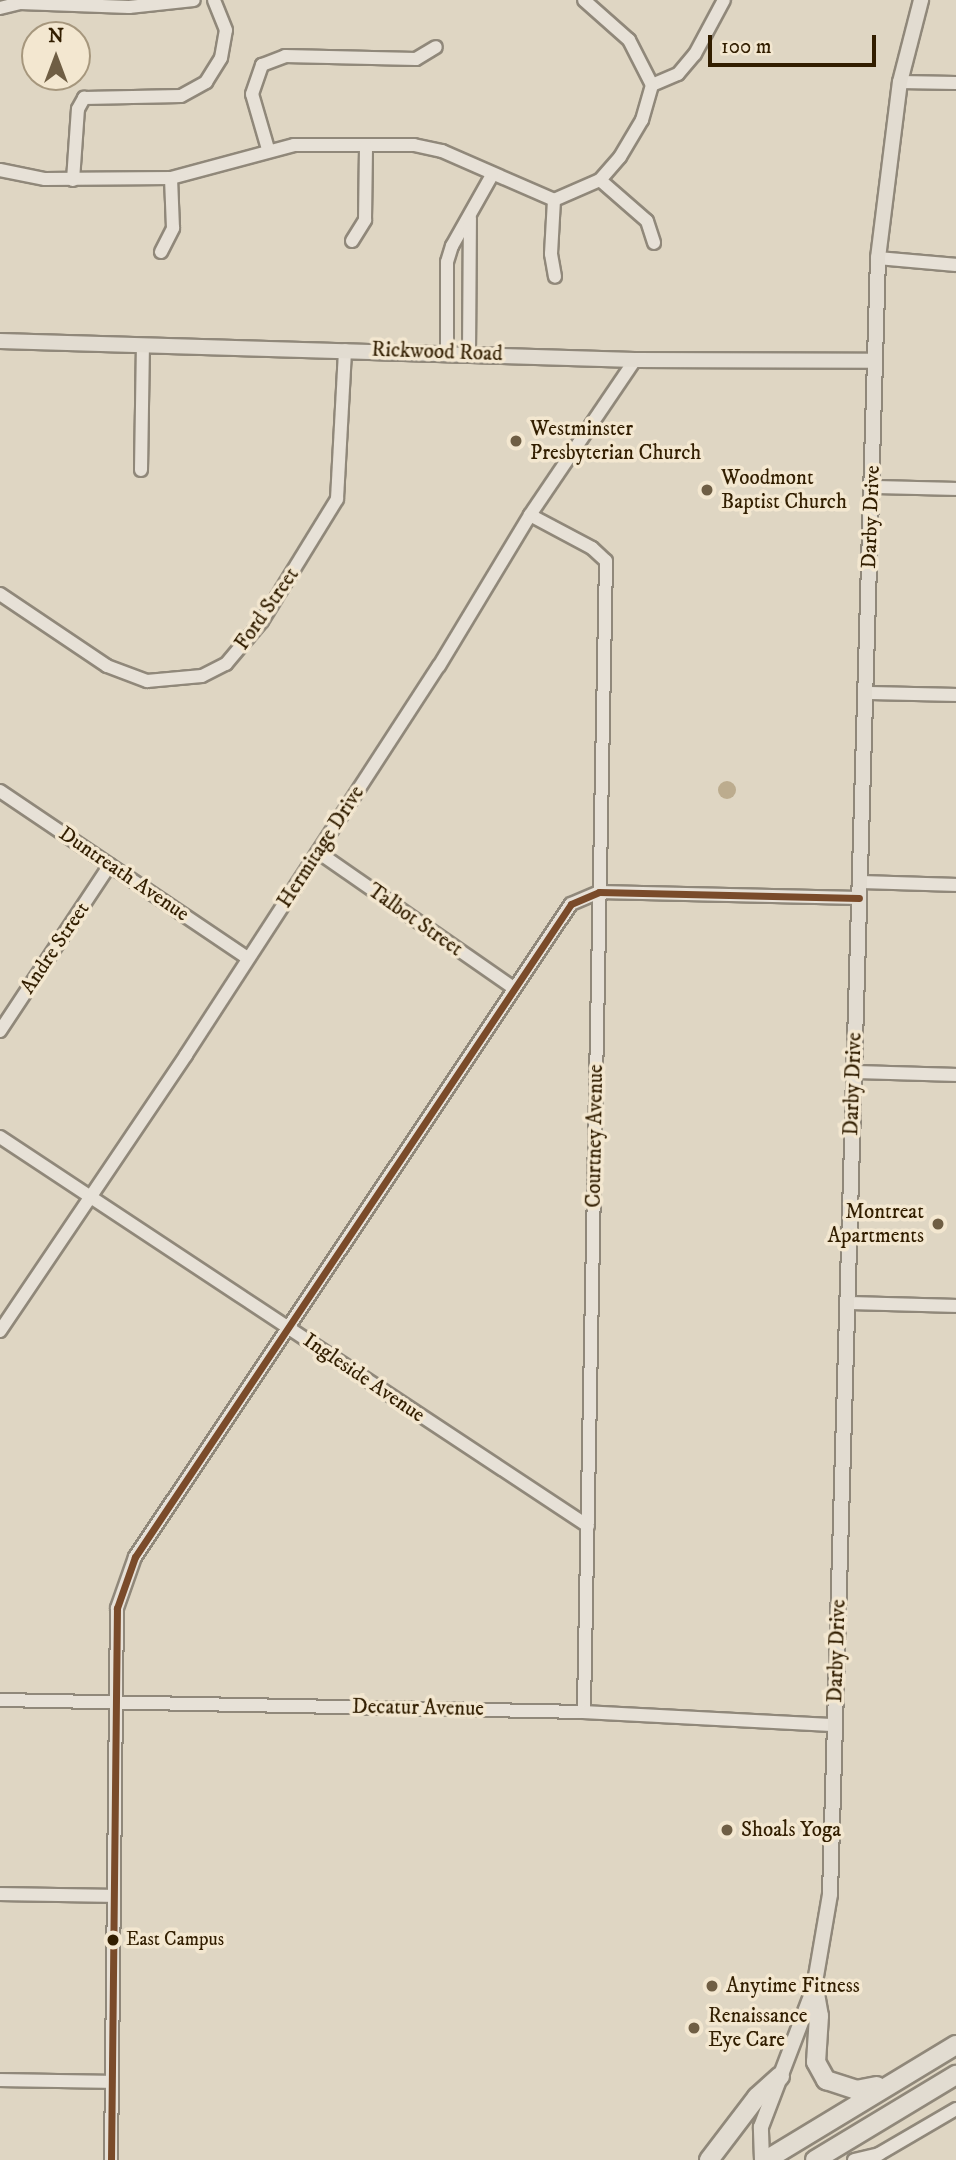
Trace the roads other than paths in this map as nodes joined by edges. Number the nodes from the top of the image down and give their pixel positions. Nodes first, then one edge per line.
1 (194, 0) edge
2 (214, 0) edge
3 (584, 0) edge
4 (724, 0) edge
5 (921, 0) edge
6 (20, 2) edge
7 (0, 9) edge
8 (436, 47) dead end
9 (900, 82) junction
10 (956, 83) edge
11 (652, 85) junction
12 (366, 146) junction
13 (268, 149) junction
14 (0, 171) edge
15 (492, 175) junction
16 (171, 178) junction
17 (74, 180) junction
18 (600, 180) junction
19 (554, 200) junction
20 (470, 218) junction
21 (352, 241) dead end
22 (654, 243) dead end
23 (162, 252) dead end
24 (878, 258) junction
25 (956, 265) edge
26 (555, 277) dead end
27 (0, 341) edge
28 (143, 345) junction
29 (345, 349) junction
30 (447, 352) junction
31 (469, 352) junction
32 (635, 360) junction
33 (874, 361) junction
34 (142, 470) dead end
35 (872, 487) junction
36 (956, 489) edge
37 (530, 515) junction
38 (0, 594) edge
39 (865, 693) junction
40 (956, 695) edge
41 (0, 791) edge
42 (318, 852) junction
43 (110, 865) junction
44 (859, 882) junction
45 (956, 885) edge
46 (599, 892) junction
47 (859, 898) junction
48 (248, 958) junction
49 (512, 987) junction
50 (0, 1031) edge
51 (854, 1072) junction
52 (956, 1075) edge
53 (0, 1137) edge
54 (91, 1197) junction
55 (847, 1303) junction
56 (956, 1306) edge
57 (290, 1329) junction
58 (0, 1331) edge
59 (587, 1526) junction
60 (0, 1700) edge
61 (115, 1703) junction
62 (584, 1712) junction
63 (835, 1725) junction
64 (0, 1894) edge
65 (113, 1896) junction
66 (814, 1988) junction
67 (956, 2045) edge
68 (956, 2075) edge
69 (780, 2076) junction
70 (0, 2080) edge
71 (112, 2082) junction
72 (894, 2082) junction
73 (956, 2109) edge
74 (111, 2160) edge
75 (709, 2160) edge
76 (764, 2160) edge
77 (815, 2160) edge
78 (854, 2160) edge

1 - 6 street
2 - 17 street
3 - 11 street
4 - 11 street
5 - 9 main road, Darby Drive
6 - 7 street
8 - 13 street
9 - 10 street
9 - 24 main road, Darby Drive
11 - 18 street
12 - 13 street
12 - 15 street
12 - 21 street
13 - 16 street
14 - 17 street
15 - 19 street
15 - 20 street
16 - 17 street
16 - 23 street
18 - 19 street
18 - 22 street
19 - 26 street
20 - 30 street
20 - 31 street
24 - 25 street
24 - 33 main road, Darby Drive
27 - 28 main road, Rickwood Road
28 - 29 main road, Rickwood Road
28 - 34 street
29 - 30 main road, Rickwood Road
29 - 38 street, Ford Street
30 - 31 main road, Rickwood Road
31 - 32 main road, Rickwood Road
32 - 33 main road, Rickwood Road
32 - 37 street, Hermitage Drive
33 - 35 main road, Darby Drive
35 - 36 street
35 - 39 main road, Darby Drive
37 - 42 street, Hermitage Drive
37 - 46 street, Courtney Avenue
39 - 40 street
39 - 44 main road, Darby Drive
41 - 43 street, Duntreath Avenue
42 - 48 street, Hermitage Drive
42 - 49 street, Talbot Street
43 - 48 street, Duntreath Avenue
43 - 50 street, Andre Street
44 - 45 street
44 - 47 main road, Darby Drive
46 - 47 street
46 - 49 street
46 - 59 street, Courtney Avenue
47 - 51 main road, Darby Drive
48 - 54 street, Hermitage Drive
49 - 57 street
51 - 52 street
51 - 55 main road, Darby Drive
53 - 54 street, Ingleside Avenue
54 - 57 street, Ingleside Avenue
54 - 58 street, Hermitage Drive
55 - 56 street
55 - 63 main road, Darby Drive
57 - 59 street, Ingleside Avenue
57 - 61 street
59 - 62 street, Courtney Avenue
60 - 61 street, Decatur Avenue
61 - 62 street, Decatur Avenue
61 - 65 street
62 - 63 street, Decatur Avenue
63 - 66 main road, Darby Drive
64 - 65 street
65 - 71 street
66 - 69 main road, Darby Drive
66 - 72 highway
67 - 72 highway
68 - 77 highway
69 - 75 highway
69 - 76 main road, Darby Drive
70 - 71 street
71 - 74 street
72 - 76 highway
73 - 78 street

